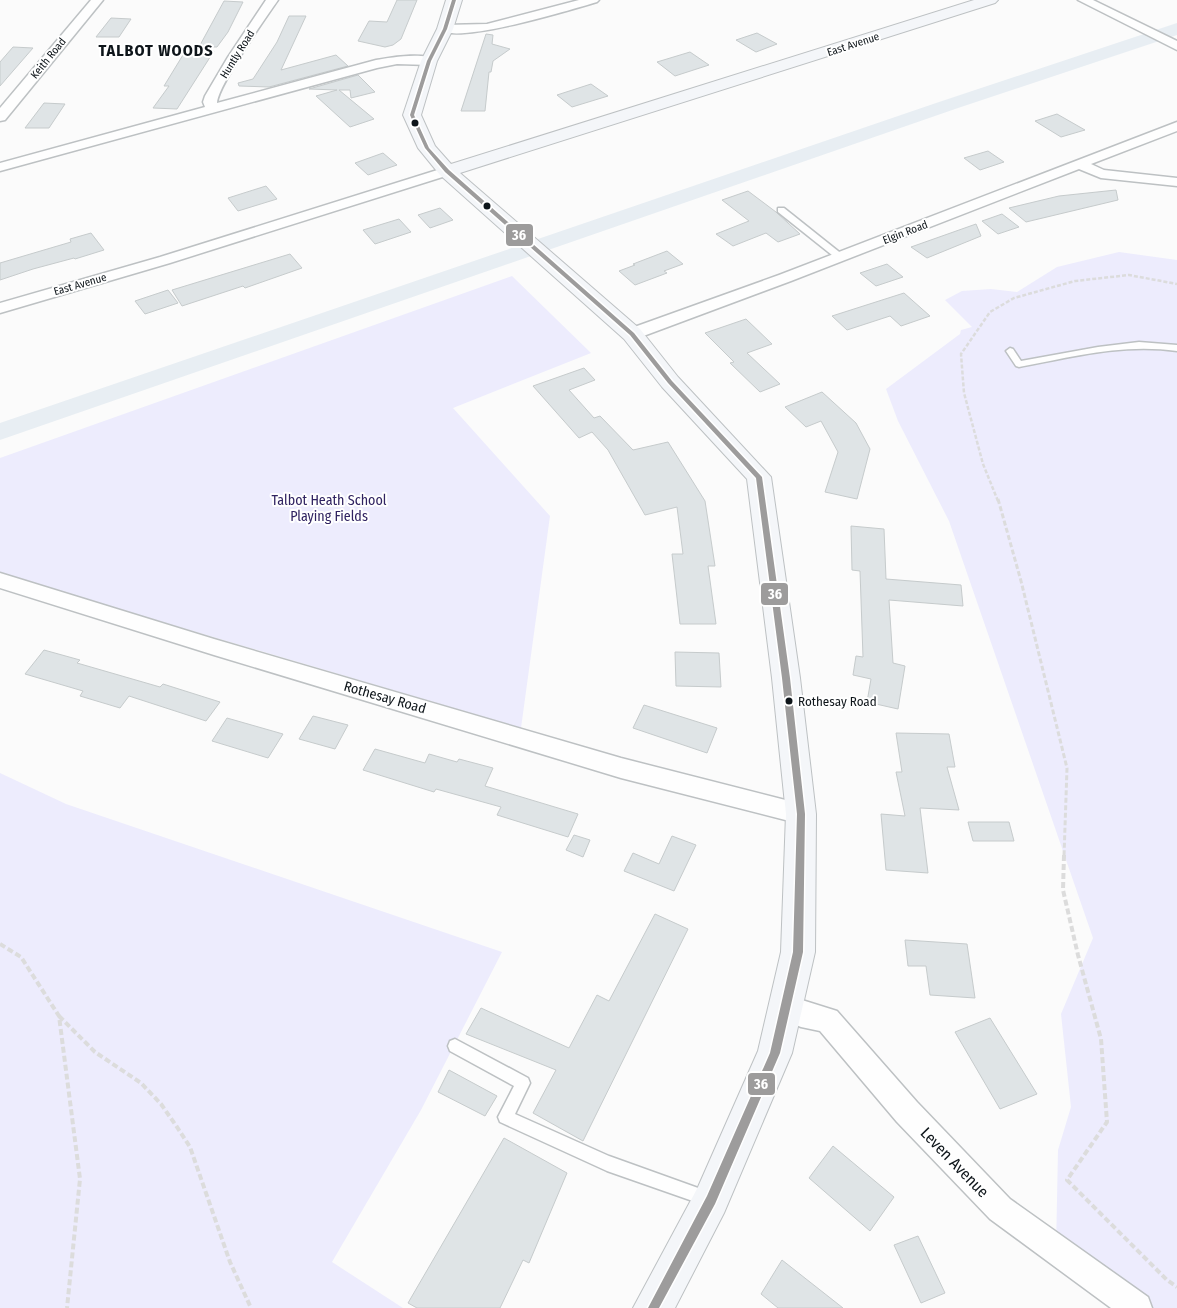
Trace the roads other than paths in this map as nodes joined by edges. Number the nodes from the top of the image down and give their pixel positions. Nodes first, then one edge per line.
1 (98, 0) edge
2 (272, 0) edge
3 (454, 0) edge
4 (593, 0) edge
5 (990, 0) edge
6 (1084, 0) edge
7 (445, 29) junction
8 (1173, 44) edge
9 (430, 61) junction
10 (213, 109) junction
11 (0, 117) edge
12 (1177, 126) edge
13 (1081, 165) junction
14 (0, 167) edge
15 (447, 171) junction
16 (1177, 182) edge
17 (781, 210) dead end
18 (840, 257) junction
19 (0, 308) edge
20 (632, 334) junction
21 (1177, 348) edge
22 (1010, 351) dead end
23 (0, 580) edge
24 (802, 814) junction
25 (786, 1008) junction
26 (455, 1046) dead end
27 (711, 1200) junction
28 (653, 1308) edge
29 (1137, 1308) edge

1 - 11 street, Keith Road
2 - 10 street, Huntly Road
3 - 7 street
4 - 7 street
5 - 15 street, East Avenue
6 - 8 street
7 - 9 street
9 - 10 street
9 - 15 street
10 - 14 street
12 - 13 street, Elgin Road
13 - 16 street
13 - 18 street, Elgin Road
15 - 19 street, East Avenue
15 - 20 street
17 - 18 lane
18 - 20 street, Elgin Road
20 - 24 street
21 - 22 lane
23 - 24 street, Rothesay Road
24 - 25 street
25 - 27 street
25 - 29 street, Leven Avenue
26 - 27 lane
27 - 28 street

